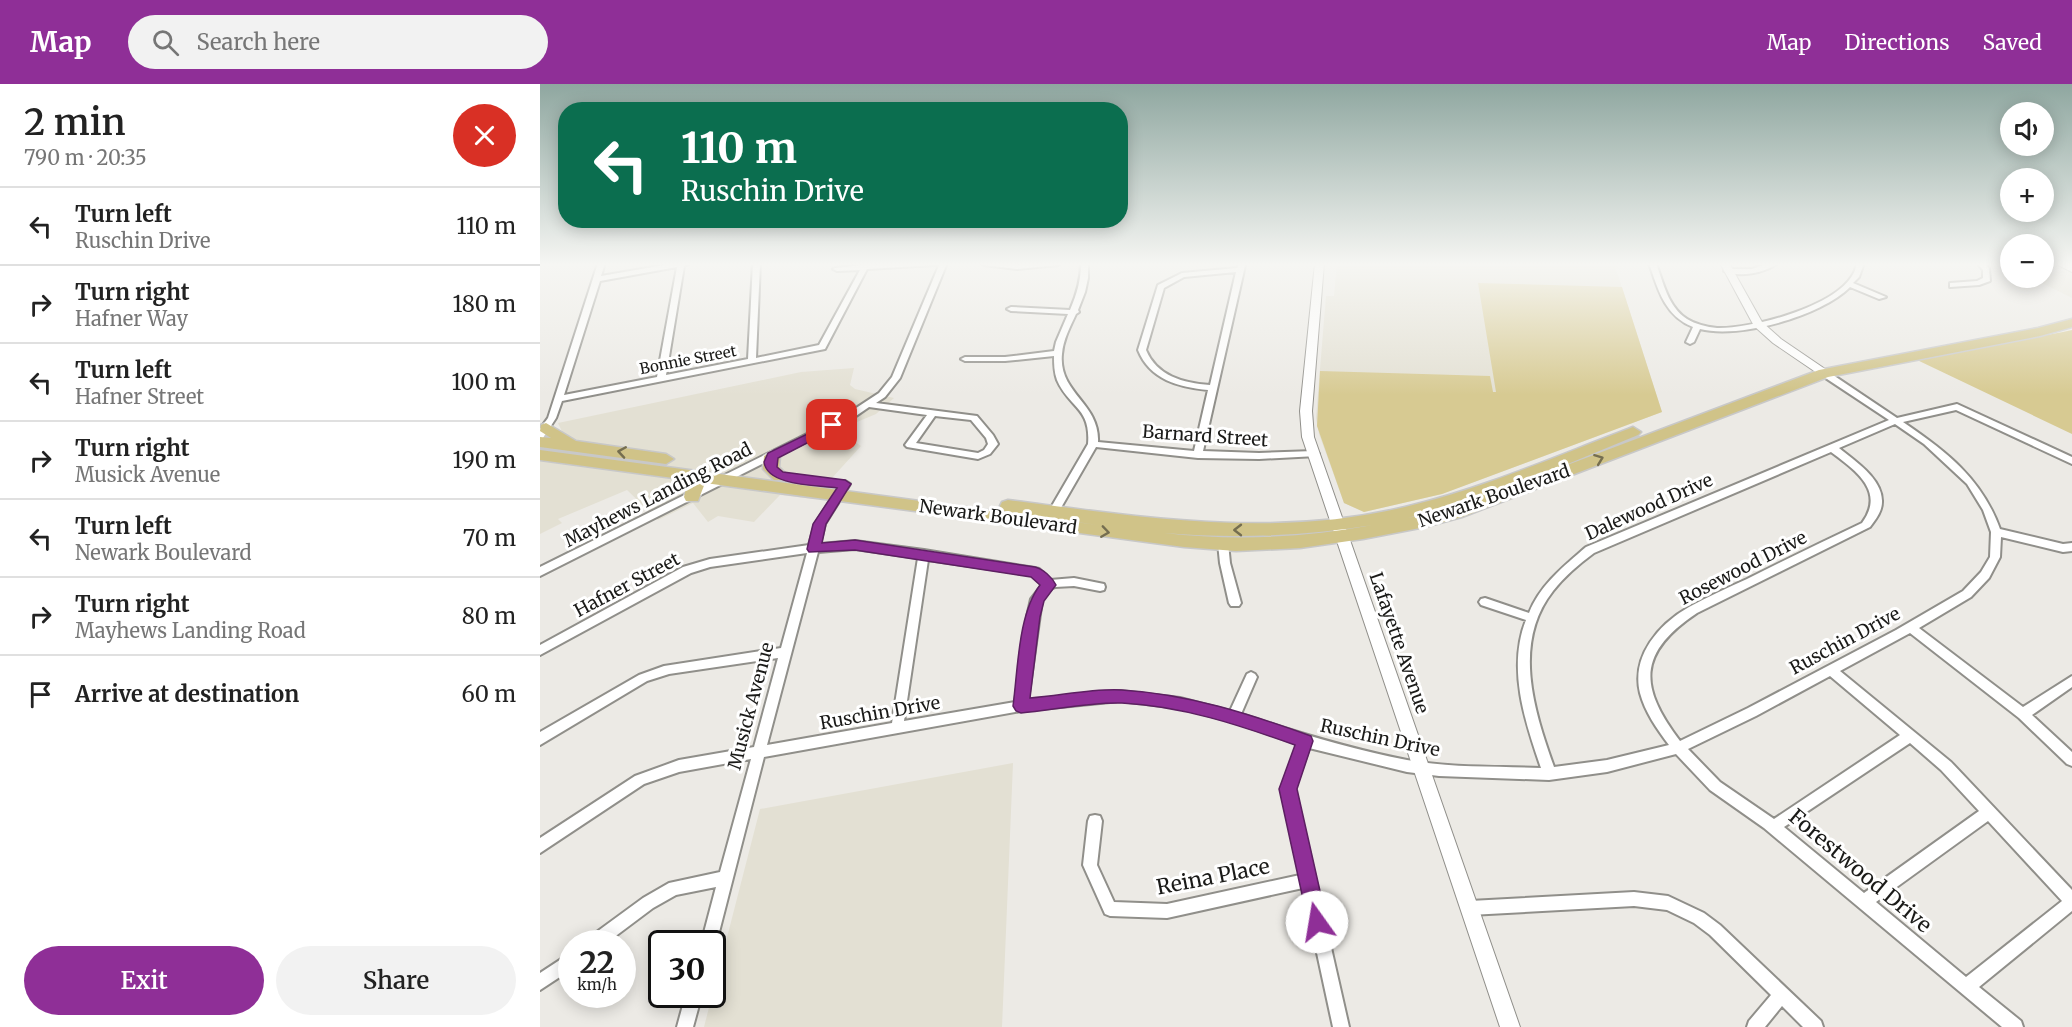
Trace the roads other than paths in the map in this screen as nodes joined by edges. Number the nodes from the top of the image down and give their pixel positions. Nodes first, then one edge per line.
1 (589, 307) edge
2 (675, 307) edge
3 (755, 307) edge
4 (843, 307) edge
5 (926, 307) edge
6 (1077, 307) edge
7 (1155, 307) edge
8 (1232, 307) edge
9 (1316, 307) edge
10 (1669, 307) edge
11 (1748, 307) edge
12 (1816, 307) edge
13 (1011, 309) dead end
14 (1075, 312) junction
15 (2072, 313) edge
16 (2072, 323) edge
17 (1758, 324) junction
18 (1698, 326) junction
19 (1690, 342) dead end
20 (1057, 353) junction
21 (965, 359) dead end
22 (752, 361) junction
23 (1819, 369) junction
24 (661, 379) junction
25 (1213, 388) junction
26 (558, 399) junction
27 (870, 405) junction
28 (933, 412) junction
29 (1894, 421) junction
30 (542, 435) edge
31 (1093, 444) junction
32 (1831, 447) junction
33 (1314, 454) junction
34 (540, 455) edge
35 (1198, 455) junction
36 (772, 456) junction
37 (2072, 461) edge
38 (742, 471) junction
39 (694, 475) junction
40 (780, 476) junction
41 (725, 480) junction
42 (842, 489) junction
43 (692, 497) junction
44 (1050, 517) junction
45 (1341, 530) junction
46 (1996, 532) junction
47 (1223, 543) junction
48 (2072, 547) edge
49 (814, 549) junction
50 (924, 554) junction
51 (540, 572) edge
52 (1048, 585) junction
53 (1100, 587) dead end
54 (1485, 602) dead end
55 (1235, 603) dead end
56 (1532, 618) junction
57 (1910, 627) junction
58 (540, 650) edge
59 (786, 652) junction
60 (1830, 669) junction
61 (1251, 677) dead end
62 (2072, 681) edge
63 (1021, 706) junction
64 (2023, 714) junction
65 (1234, 717) junction
66 (897, 729) junction
67 (1910, 736) junction
68 (540, 739) edge
69 (1305, 741) junction
70 (1678, 748) junction
71 (759, 752) junction
72 (2072, 760) edge
73 (1421, 768) junction
74 (1549, 774) junction
75 (1990, 814) junction
76 (1095, 821) dead end
77 (1773, 826) junction
78 (540, 846) edge
79 (726, 878) junction
80 (1308, 880) junction
81 (1864, 902) junction
82 (2072, 903) edge
83 (1470, 908) junction
84 (611, 930) edge
85 (712, 930) edge
86 (558, 969) edge
87 (540, 982) edge
88 (1966, 987) junction
89 (1781, 995) junction
90 (690, 1008) edge
91 (685, 1027) edge
92 (1341, 1027) edge
93 (1510, 1027) edge
94 (1755, 1027) edge
95 (1815, 1027) edge
96 (2015, 1027) edge

1 - 26 street
2 - 24 street
3 - 22 street
4 - 22 street, Bonnie Street
5 - 27 street, Mayhews Landing Road
6 - 14 street
7 - 25 street
8 - 25 street
9 - 33 street, Lafayette Avenue
10 - 18 street
11 - 17 street
12 - 17 street
13 - 14 street
14 - 20 street
15 - 23 main road, Newark Boulevard
16 - 23 main road, Newark Boulevard
17 - 18 street
17 - 23 street
18 - 19 street
20 - 21 street
20 - 31 street
22 - 24 street, Bonnie Street
23 - 29 street, Ruschin Drive
23 - 45 main road, Newark Boulevard
24 - 26 street, Bonnie Street
25 - 35 street
26 - 30 street
27 - 28 street
27 - 36 street, Mayhews Landing Road
28 - 28 street
29 - 32 street, Dalewood Drive
29 - 37 street, Dalewood Drive
29 - 46 street, Ruschin Drive
38 -> 30 main road, Newark Boulevard
31 - 35 street, Barnard Street
31 - 44 street
32 - 56 street, Dalewood Drive
32 - 70 street, Rosewood Drive
33 - 35 street, Barnard Street
33 - 45 street, Lafayette Avenue
34 - 39 main road, Newark Boulevard
36 - 38 street, Mayhews Landing Road
36 - 40 main road
38 - 40 main road, Newark Boulevard
38 - 41 street, Mayhews Landing Road
39 - 41 main road, Newark Boulevard
39 - 43 main road
40 - 42 main road, Newark Boulevard
41 - 42 main road, Newark Boulevard
41 - 43 street, Mayhews Landing Road
42 - 44 main road, Newark Boulevard
42 - 49 street, Musick Avenue
43 - 51 street, Mayhews Landing Road
45 -> 44 main road, Newark Boulevard
44 -> 47 main road, Newark Boulevard
45 - 47 main road, Newark Boulevard
45 - 73 street, Lafayette Avenue
46 - 48 street
46 - 57 street, Ruschin Drive
47 - 55 street
49 - 50 street, Hafner Street
49 - 58 street, Hafner Street
49 - 59 street, Musick Avenue
50 - 52 street, Hafner Street
50 - 66 street
52 - 53 street
52 - 63 street
54 - 56 street
56 - 74 street, Dalewood Drive
57 - 60 street, Ruschin Drive
57 - 64 street
59 - 68 street
59 - 71 street, Musick Avenue
60 - 67 street
60 - 70 street, Ruschin Drive
61 - 65 street
62 - 64 street
63 - 65 street, Ruschin Drive
63 - 66 street, Ruschin Drive
64 - 72 street
65 - 69 street, Ruschin Drive
66 - 71 street, Ruschin Drive
67 - 75 street
67 - 77 street
69 - 73 street, Ruschin Drive
69 - 80 street
70 - 74 street, Ruschin Drive
70 - 77 street, Forestwood Drive
71 - 78 street, Ruschin Drive
71 - 79 street, Musick Avenue
73 - 74 street, Ruschin Drive
73 - 83 street, Lafayette Avenue
75 - 81 street
75 - 82 street
76 - 80 street, Reina Place
77 - 81 street, Forestwood Drive
79 - 84 street
79 - 85 street, Musick Avenue
80 - 92 street
81 - 88 street, Forestwood Drive
82 - 88 street
83 - 89 street
83 - 93 street, Lafayette Avenue
86 - 87 street
88 - 96 street, Forestwood Drive
89 - 94 street
89 - 95 street
90 - 91 street

